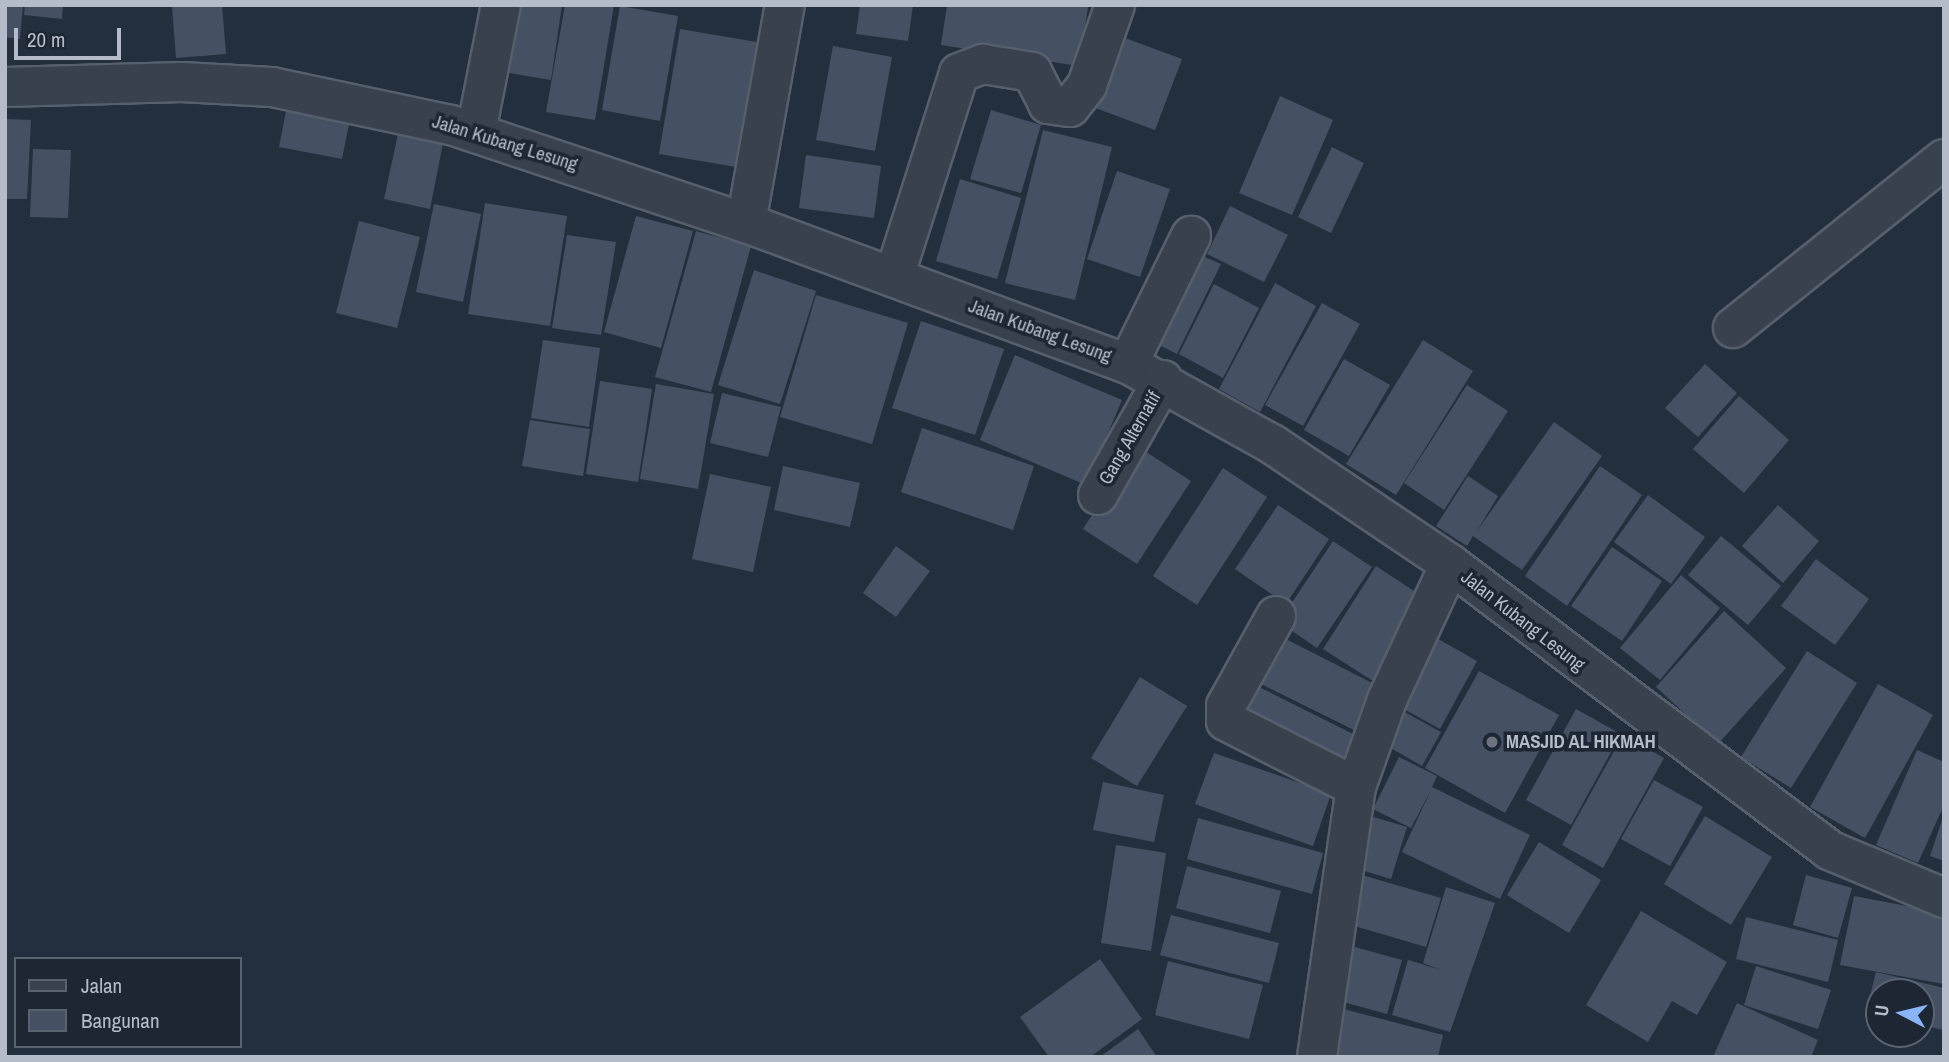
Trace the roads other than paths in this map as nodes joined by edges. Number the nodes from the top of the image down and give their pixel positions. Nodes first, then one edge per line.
1 (501, 5) edge
2 (785, 5) edge
3 (1115, 5) edge
4 (5, 87) edge
5 (476, 132) junction
6 (1944, 159) edge
7 (746, 223) junction
8 (1191, 236) dead end
9 (894, 277) junction
10 (1733, 328) dead end
11 (1128, 364) junction
12 (1163, 380) junction
13 (1098, 495) dead end
14 (1450, 564) junction
15 (1276, 616) dead end
16 (1356, 787) junction
17 (1944, 898) edge
18 (1317, 1057) edge

1 - 5 street
2 - 7 street
3 - 9 street
4 - 5 street, Jalan Kubang Lesung
5 - 7 street, Jalan Kubang Lesung
6 - 10 street
7 - 9 street, Jalan Kubang Lesung
8 - 11 street
9 - 11 street, Jalan Kubang Lesung
11 - 12 street, Jalan Kubang Lesung
12 - 13 street, Gang Alternatif
12 - 14 street, Jalan Kubang Lesung
14 - 16 street
14 - 17 street, Jalan Kubang Lesung
15 - 16 street
16 - 18 street

